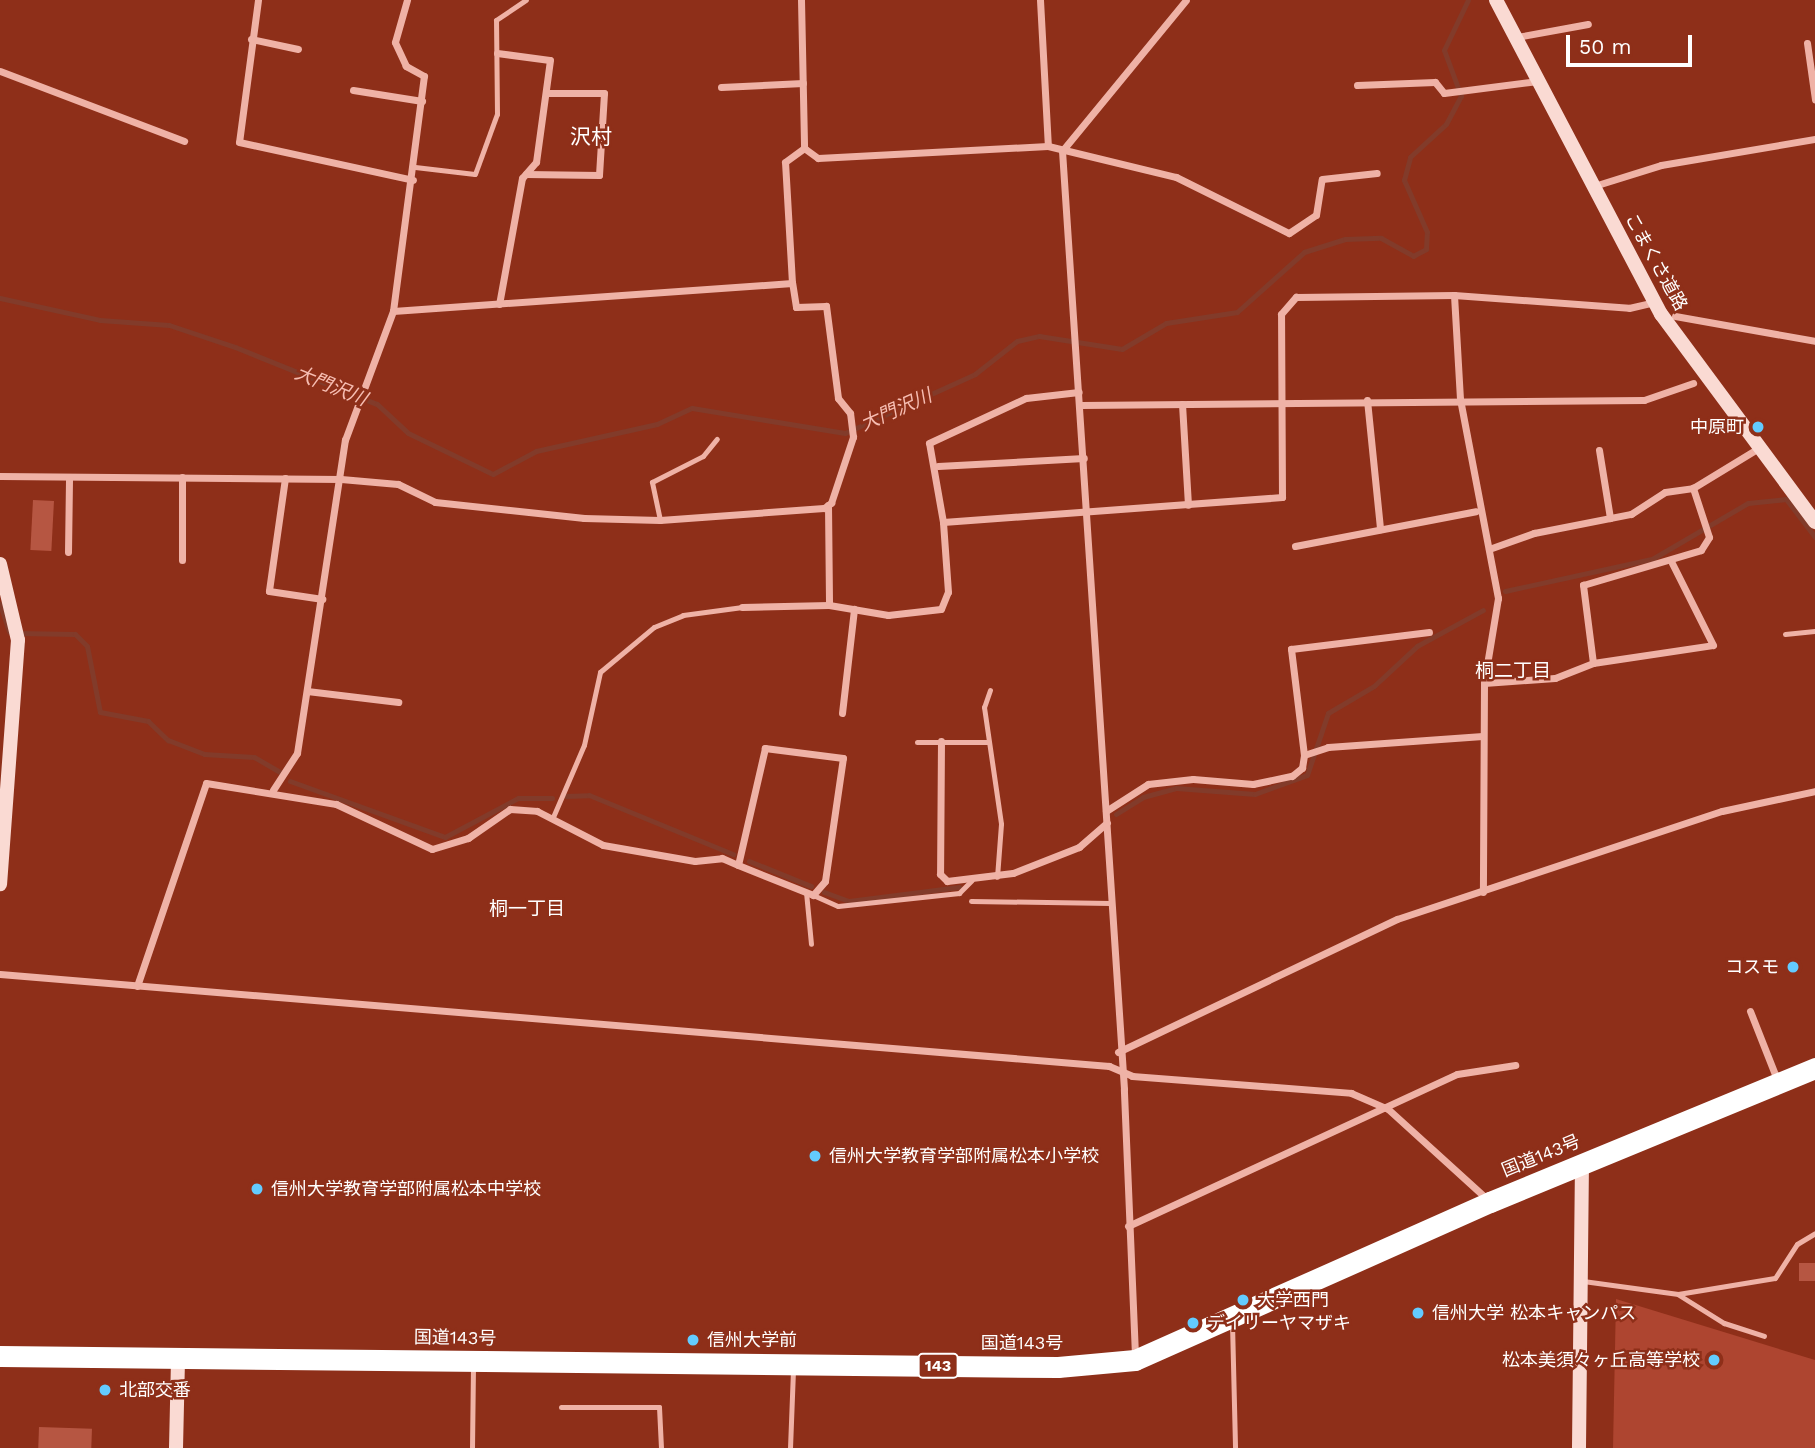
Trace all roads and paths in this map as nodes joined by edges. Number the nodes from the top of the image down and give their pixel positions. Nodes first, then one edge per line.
1 (258, 0) edge
2 (407, 0) edge
3 (526, 0) edge
4 (801, 0) edge
5 (1040, 0) edge
6 (1186, 0) edge
7 (1496, 0) edge
8 (1588, 24) dead end
9 (1515, 37) junction
10 (251, 39) junction
11 (1807, 43) dead end
12 (298, 49) dead end
13 (497, 53) junction
14 (0, 71) edge
15 (1538, 81) junction
16 (803, 83) junction
17 (1357, 85) dead end
18 (721, 87) dead end
19 (353, 90) dead end
20 (548, 93) junction
21 (1815, 99) edge
22 (422, 101) junction
23 (1815, 139) edge
24 (184, 141) dead end
25 (1048, 146) junction
26 (804, 148) junction
27 (1062, 151) junction
28 (415, 167) junction
29 (1377, 173) dead end
30 (526, 174) junction
31 (413, 180) junction
32 (1593, 186) junction
33 (792, 283) junction
34 (1454, 295) junction
35 (1654, 302) junction
36 (499, 304) junction
37 (393, 311) junction
38 (1675, 316) dead end
39 (1815, 341) edge
40 (1693, 383) dead end
41 (1079, 392) junction
42 (1460, 399) junction
43 (1367, 400) junction
44 (1281, 401) junction
45 (1182, 404) junction
46 (1081, 405) junction
47 (717, 439) dead end
48 (1757, 449) junction
49 (1599, 450) dead end
50 (1084, 458) junction
51 (938, 466) junction
52 (0, 476) edge
53 (69, 477) junction
54 (182, 477) junction
55 (285, 478) junction
56 (341, 479) junction
57 (1693, 488) junction
58 (828, 505) junction
59 (1188, 506) junction
60 (1476, 511) junction
61 (1087, 514) junction
62 (1610, 518) junction
63 (660, 520) junction
64 (943, 522) junction
65 (1815, 522) edge
66 (1380, 529) junction
67 (1295, 546) dead end
68 (1489, 549) junction
69 (68, 552) dead end
70 (182, 559) dead end
71 (1672, 563) junction
72 (0, 564) edge
73 (322, 599) junction
74 (830, 604) junction
75 (742, 607) joint
76 (854, 609) junction
77 (1815, 631) edge
78 (1429, 632) dead end
79 (1785, 634) dead end
80 (1593, 663) junction
81 (1484, 683) junction
82 (990, 690) dead end
83 (307, 691) junction
84 (398, 702) dead end
85 (842, 713) dead end
86 (1483, 736) junction
87 (941, 741) junction
88 (916, 742) dead end
89 (988, 742) junction
90 (1311, 754) junction
91 (273, 790) junction
92 (1815, 791) edge
93 (1106, 811) junction
94 (553, 817) junction
95 (1107, 823) junction
96 (738, 865) junction
97 (997, 877) junction
98 (972, 880) junction
99 (0, 884) edge
100 (1483, 892) junction
101 (809, 893) junction
102 (971, 901) dead end
103 (1110, 903) junction
104 (811, 944) dead end
105 (0, 974) edge
106 (137, 986) junction
107 (1750, 1011) dead end
108 (1118, 1052) junction
109 (1515, 1065) dead end
110 (1815, 1068) edge
111 (1121, 1070) junction
112 (1779, 1083) junction
113 (1388, 1109) junction
114 (1582, 1164) junction
115 (1490, 1202) junction
116 (1128, 1226) junction
117 (1815, 1233) edge
118 (1583, 1281) junction
119 (1678, 1294) junction
120 (1230, 1317) junction
121 (1764, 1336) dead end
122 (0, 1356) edge
123 (178, 1357) junction
124 (1135, 1360) junction
125 (473, 1361) junction
126 (793, 1364) junction
127 (561, 1407) dead end
128 (176, 1448) edge
129 (472, 1448) edge
130 (661, 1448) edge
131 (790, 1448) edge
132 (1235, 1448) edge
133 (1580, 1448) edge

1 - 10 street
2 - 22 street
3 - 13 lane
4 - 16 street
5 - 25 street
6 - 27 street
7 - 9 street, こまくさ道路
8 - 9 street
9 - 15 street, こまくさ道路
10 - 12 street
10 - 31 street
11 - 21 street
13 - 20 street
13 - 28 lane
14 - 24 street
15 - 17 street
15 - 32 street, こまくさ道路
16 - 18 street
16 - 26 street
19 - 22 street
20 - 30 street
20 - 30 street
22 - 28 street
23 - 32 street
25 - 26 street
25 - 27 street
26 - 33 street
27 - 29 street
27 - 41 street
28 - 31 street
30 - 36 street
31 - 37 street
32 - 35 street, こまくさ道路
33 - 36 street
33 - 58 street
34 - 35 street
34 - 42 street
34 - 44 street
35 - 48 street, こまくさ道路
36 - 37 street
37 - 56 street
38 - 39 street
40 - 42 street
41 - 46 street
41 - 51 street
42 - 43 street
42 - 60 street
43 - 44 street
43 - 66 street
44 - 45 street
44 - 59 street
45 - 46 street
45 - 59 street
46 - 50 street
47 - 63 lane
48 - 57 street
48 - 65 street, こまくさ道路
49 - 62 street
50 - 51 street
50 - 61 street
51 - 64 street
52 - 53 street
53 - 54 street
53 - 69 street
54 - 55 street
54 - 70 street
55 - 56 street
55 - 73 street
56 - 63 street
56 - 73 street
57 - 62 street
57 - 71 street
58 - 63 street
58 - 74 street
59 - 61 street
60 - 66 street
60 - 68 street
61 - 64 street
61 - 93 street
62 - 68 street
64 - 76 street
66 - 67 street
68 - 81 street
71 - 80 street
71 - 80 street
72 - 99 street
73 - 83 street
74 - 75 street
74 - 76 street
75 - 94 lane
76 - 85 street
77 - 79 lane
78 - 90 street
80 - 81 street
81 - 86 street
82 - 89 lane
83 - 84 street
83 - 91 street
86 - 90 street
86 - 100 street
87 - 88 lane
87 - 89 lane
87 - 98 street
89 - 97 lane
90 - 93 street
91 - 94 street
91 - 106 street
92 - 100 street
93 - 95 street
94 - 96 street
95 - 97 street
95 - 103 street
96 - 101 street
96 - 101 street
97 - 98 street
98 - 101 lane
100 - 108 street
101 - 104 lane
102 - 103 lane
103 - 108 street
105 - 106 street
106 - 111 street
107 - 112 street
108 - 111 street
109 - 113 street
110 - 112 highway, 国道143号 / 143
111 - 113 street
111 - 116 street
112 - 114 highway, 国道143号 / 143
113 - 115 street
113 - 116 street
114 - 115 highway, 国道143号 / 143
114 - 118 street
115 - 120 highway, 国道143号 / 143
116 - 124 street
117 - 119 lane
118 - 119 lane
118 - 133 street
119 - 121 lane
120 - 124 highway, 国道143号 / 143
120 - 132 lane
122 - 123 highway, 国道143号 / 143
123 - 125 highway, 国道143号 / 143
123 - 128 street
124 - 126 highway, 国道143号 / 143
125 - 126 highway, 国道143号 / 143
125 - 129 lane
126 - 131 lane
127 - 130 lane

